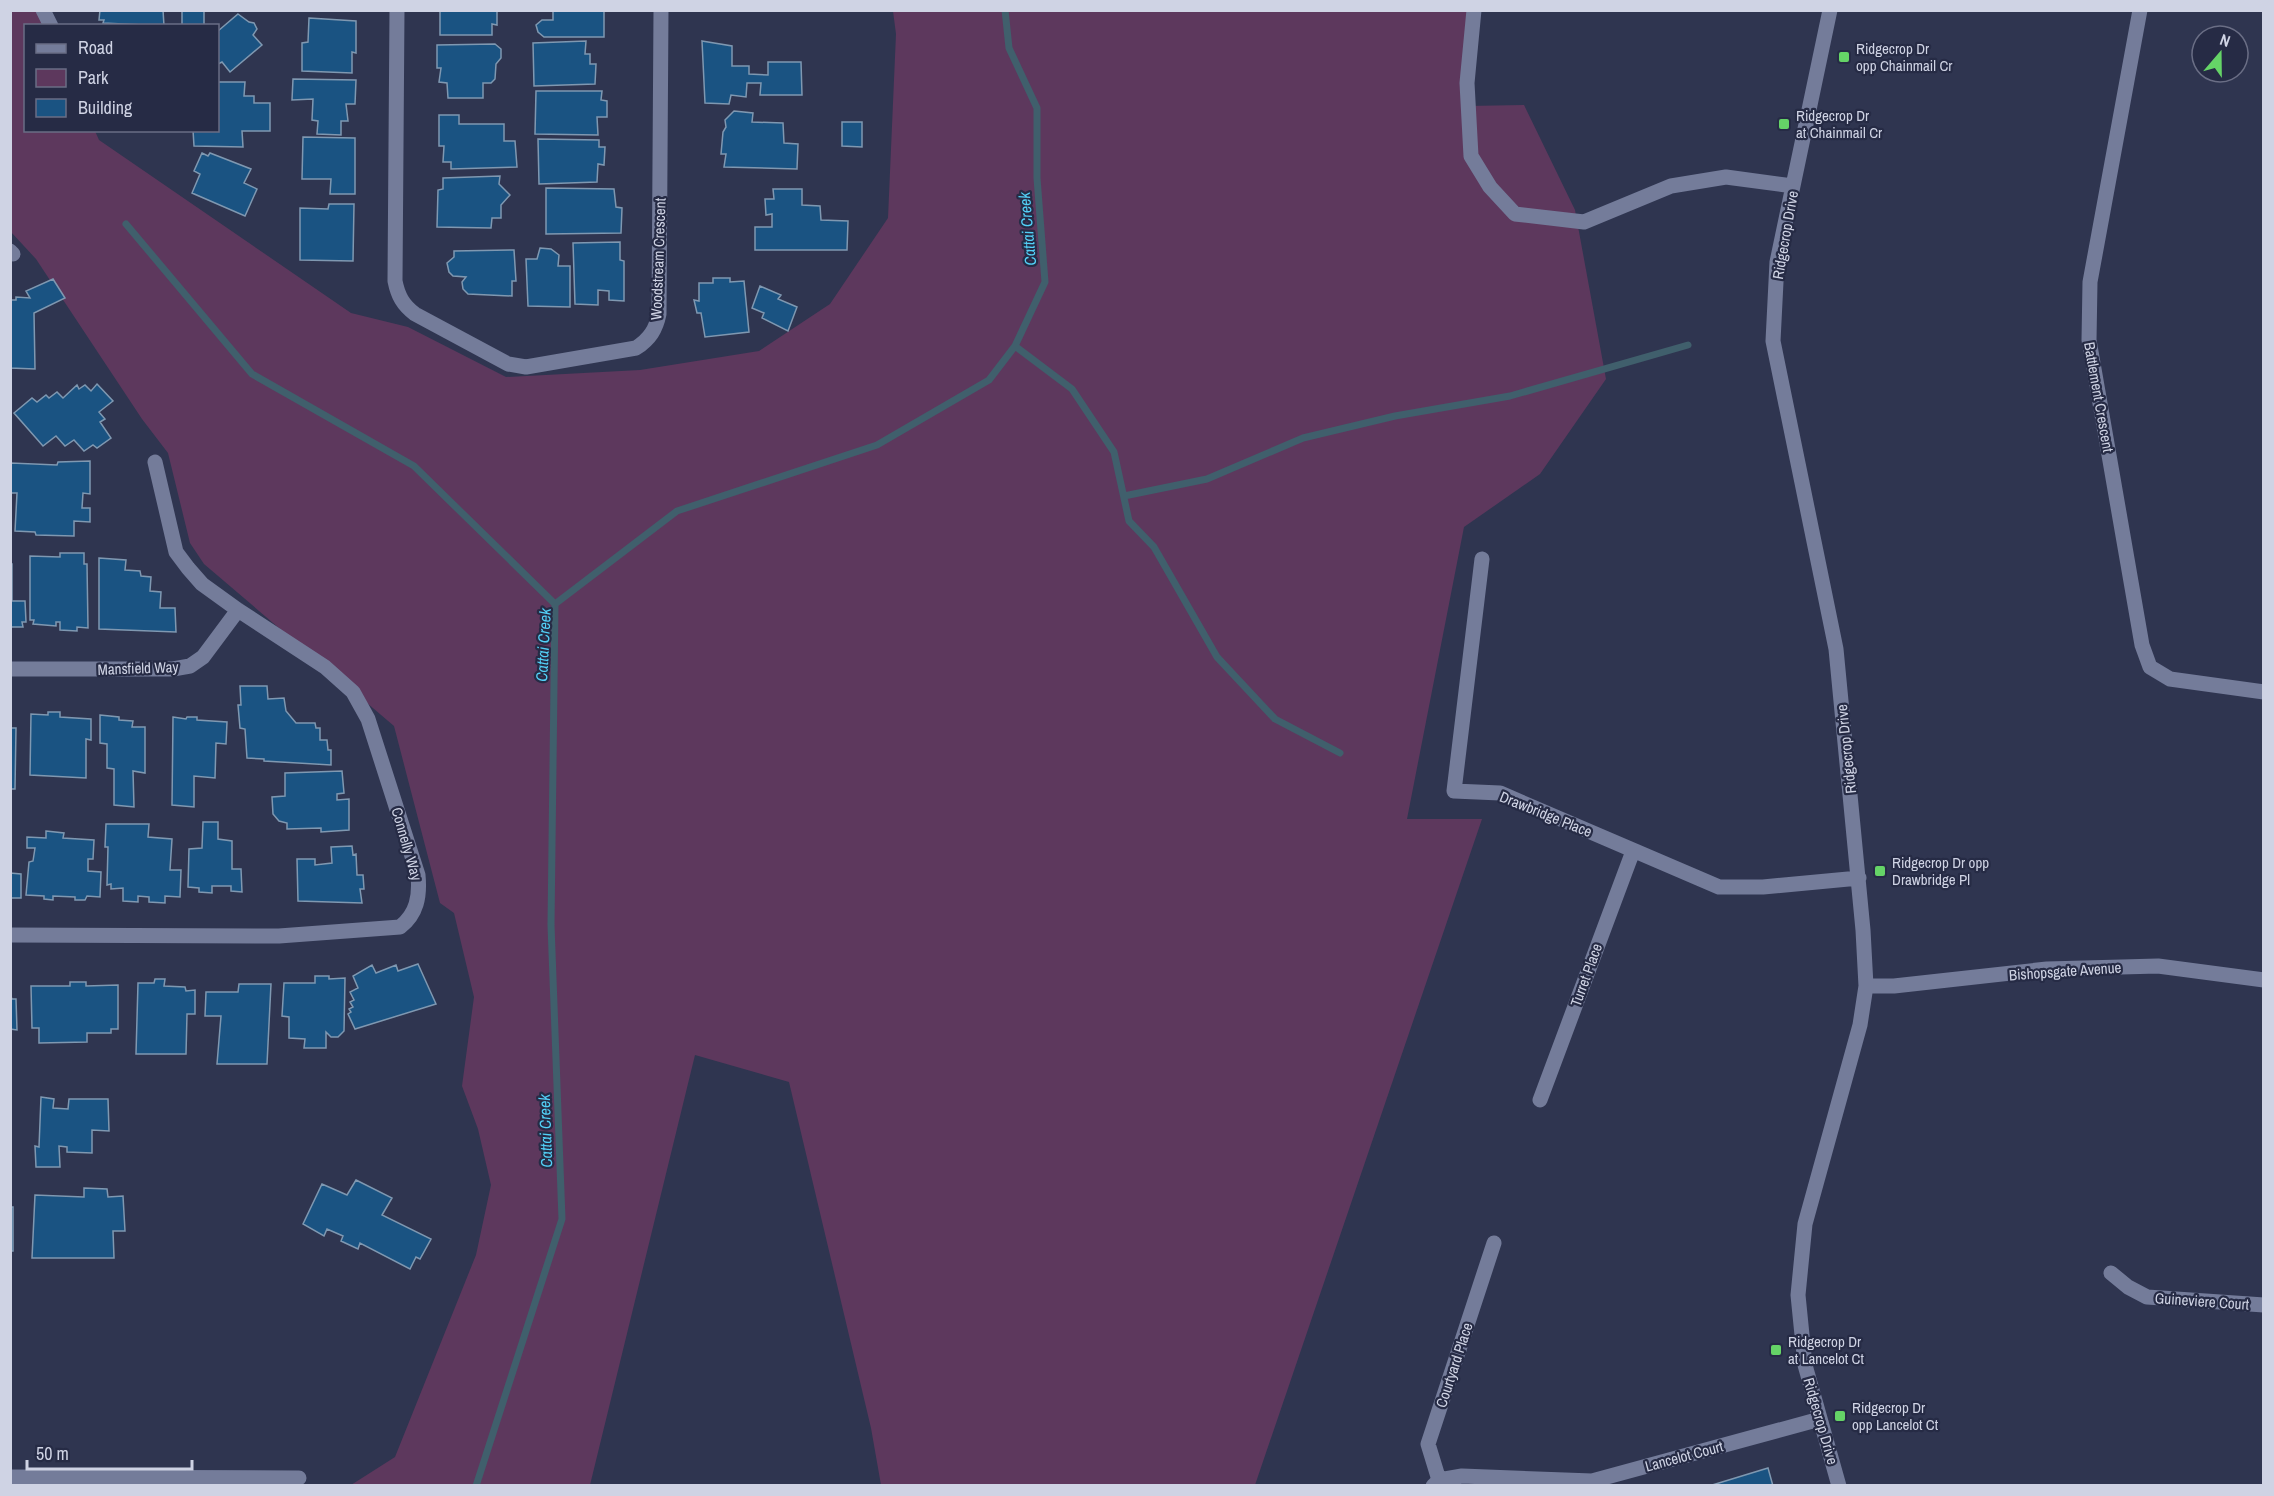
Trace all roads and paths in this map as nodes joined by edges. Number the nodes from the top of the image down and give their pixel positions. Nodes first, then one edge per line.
1 (43, 10) edge
2 (397, 10) edge
3 (661, 10) edge
4 (1474, 10) edge
5 (1830, 10) edge
6 (2140, 10) edge
7 (50, 24) edge
8 (1793, 186) junction
9 (155, 462) dead end
10 (1482, 559) dead end
11 (238, 610) junction
12 (10, 669) edge
13 (2264, 692) edge
14 (1633, 851) junction
15 (1859, 878) junction
16 (10, 935) edge
17 (2264, 980) edge
18 (1866, 986) junction
19 (1540, 1100) dead end
20 (1494, 1243) dead end
21 (2111, 1273) dead end
22 (2264, 1305) edge
23 (1820, 1419) junction
24 (10, 1477) edge
25 (299, 1478) dead end
26 (1436, 1483) edge
27 (1839, 1485) edge

1 - 7 street
2 - 3 street, Woodstream Crescent
4 - 8 street
5 - 8 street, Ridgecrop Drive
6 - 13 street, Battlement Crescent
8 - 15 street, Ridgecrop Drive
9 - 11 street, Connelly Way
10 - 14 street, Drawbridge Place
11 - 12 street, Mansfield Way
11 - 16 street, Connelly Way
14 - 15 street, Drawbridge Place
14 - 19 street, Turret Place
15 - 18 street, Ridgecrop Drive
17 - 18 street, Bishopsgate Avenue
18 - 23 street, Ridgecrop Drive
20 - 26 street, Courtyard Place
21 - 22 street, Guineviere Court
23 - 26 street, Lancelot Court
23 - 27 street, Ridgecrop Drive
24 - 25 street

